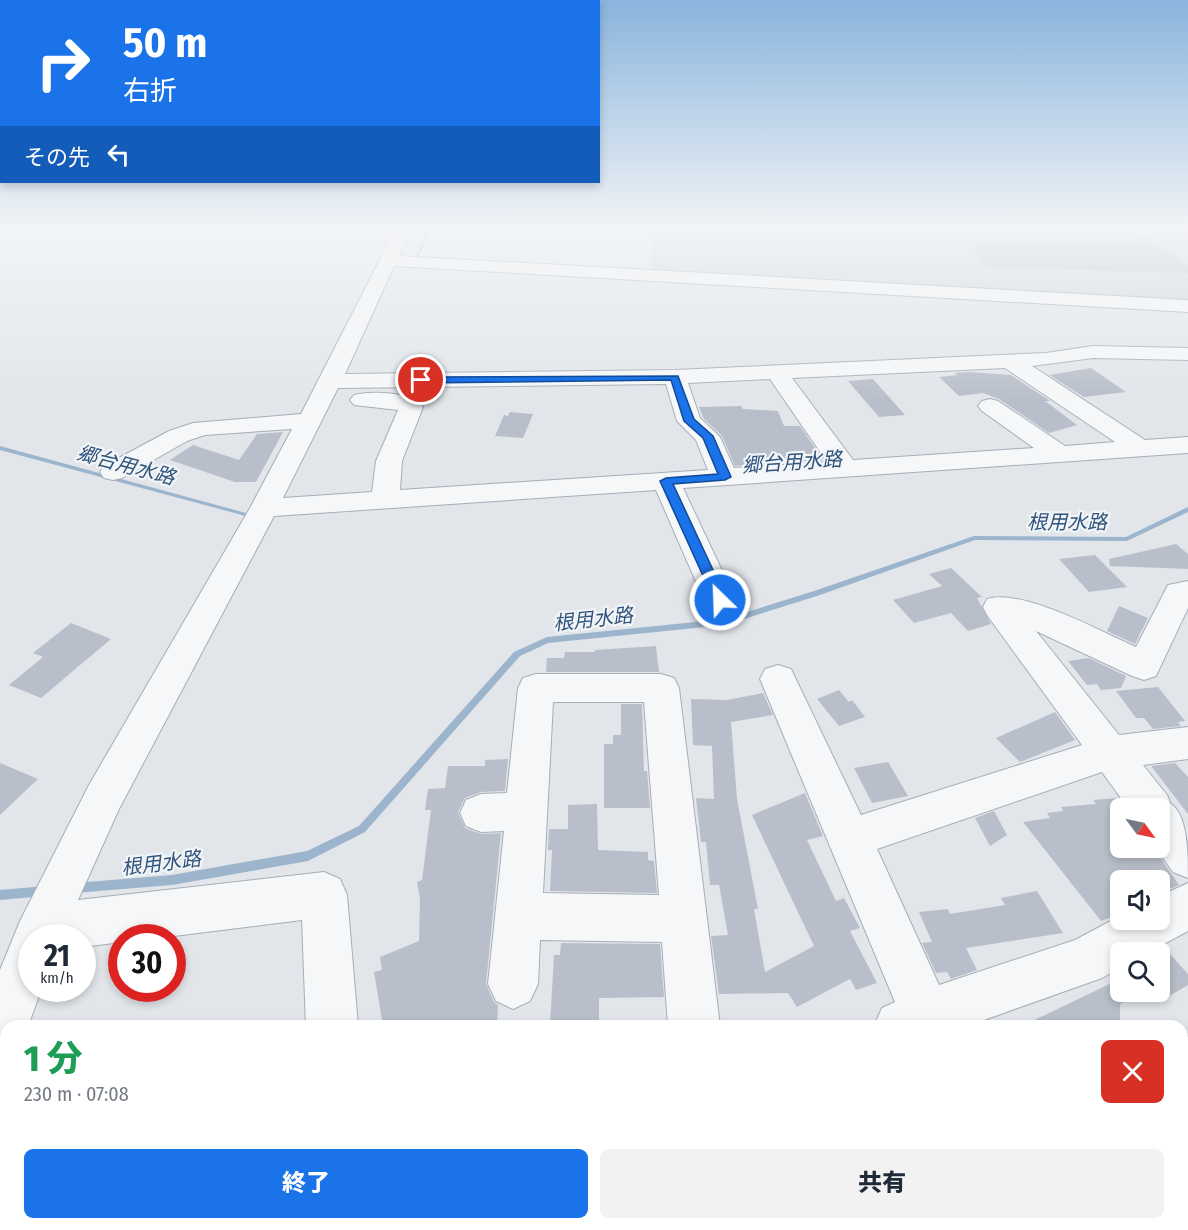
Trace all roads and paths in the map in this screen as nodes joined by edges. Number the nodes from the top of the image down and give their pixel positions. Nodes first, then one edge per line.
1 (376, 285) edge
2 (822, 285) edge
3 (1188, 306) edge
4 (1188, 354) edge
5 (1008, 360) junction
6 (776, 372) junction
7 (675, 378) junction
8 (326, 389) junction
9 (1071, 402) junction
10 (990, 406) dead end
11 (309, 421) junction
12 (1014, 423) junction
13 (1188, 445) edge
14 (1140, 448) junction
15 (1060, 454) junction
16 (846, 469) junction
17 (113, 472) dead end
18 (725, 477) junction
19 (668, 485) junction
20 (385, 499) junction
21 (264, 508) junction
22 (1188, 592) edge
23 (720, 600) dead end
24 (778, 679) dead end
25 (1188, 743) edge
26 (1110, 753) junction
27 (1144, 798) edge
28 (525, 812) junction
29 (481, 813) dead end
30 (1170, 832) edge
31 (850, 838) junction
32 (1188, 856) edge
33 (1188, 906) edge
34 (517, 916) junction
35 (683, 919) junction
36 (44, 924) edge
37 (96, 925) edge
38 (513, 984) dead end
39 (18, 988) edge
40 (5, 1020) edge
41 (332, 1020) edge
42 (693, 1020) edge
43 (913, 1020) edge

1 - 8 street
2 - 3 street
4 - 5 street
5 - 6 street
5 - 9 street
6 - 7 street
6 - 16 street
7 - 8 street
7 - 18 street
8 - 11 street
8 - 20 street
9 - 12 street
9 - 14 street
10 - 12 street
11 - 17 street
11 - 21 street
12 - 15 street
13 - 14 street
14 - 15 street
15 - 16 street
16 - 18 street
18 - 19 street
19 - 20 street
19 - 23 street
20 - 21 street
21 - 36 street
22 - 26 street
24 - 31 street
25 - 26 street
26 - 27 street
26 - 31 street
28 - 29 street
28 - 34 street
28 - 35 street
30 - 32 street
31 - 43 street
33 - 43 street
34 - 35 street
34 - 38 street
35 - 42 street
37 - 41 street
39 - 40 street

